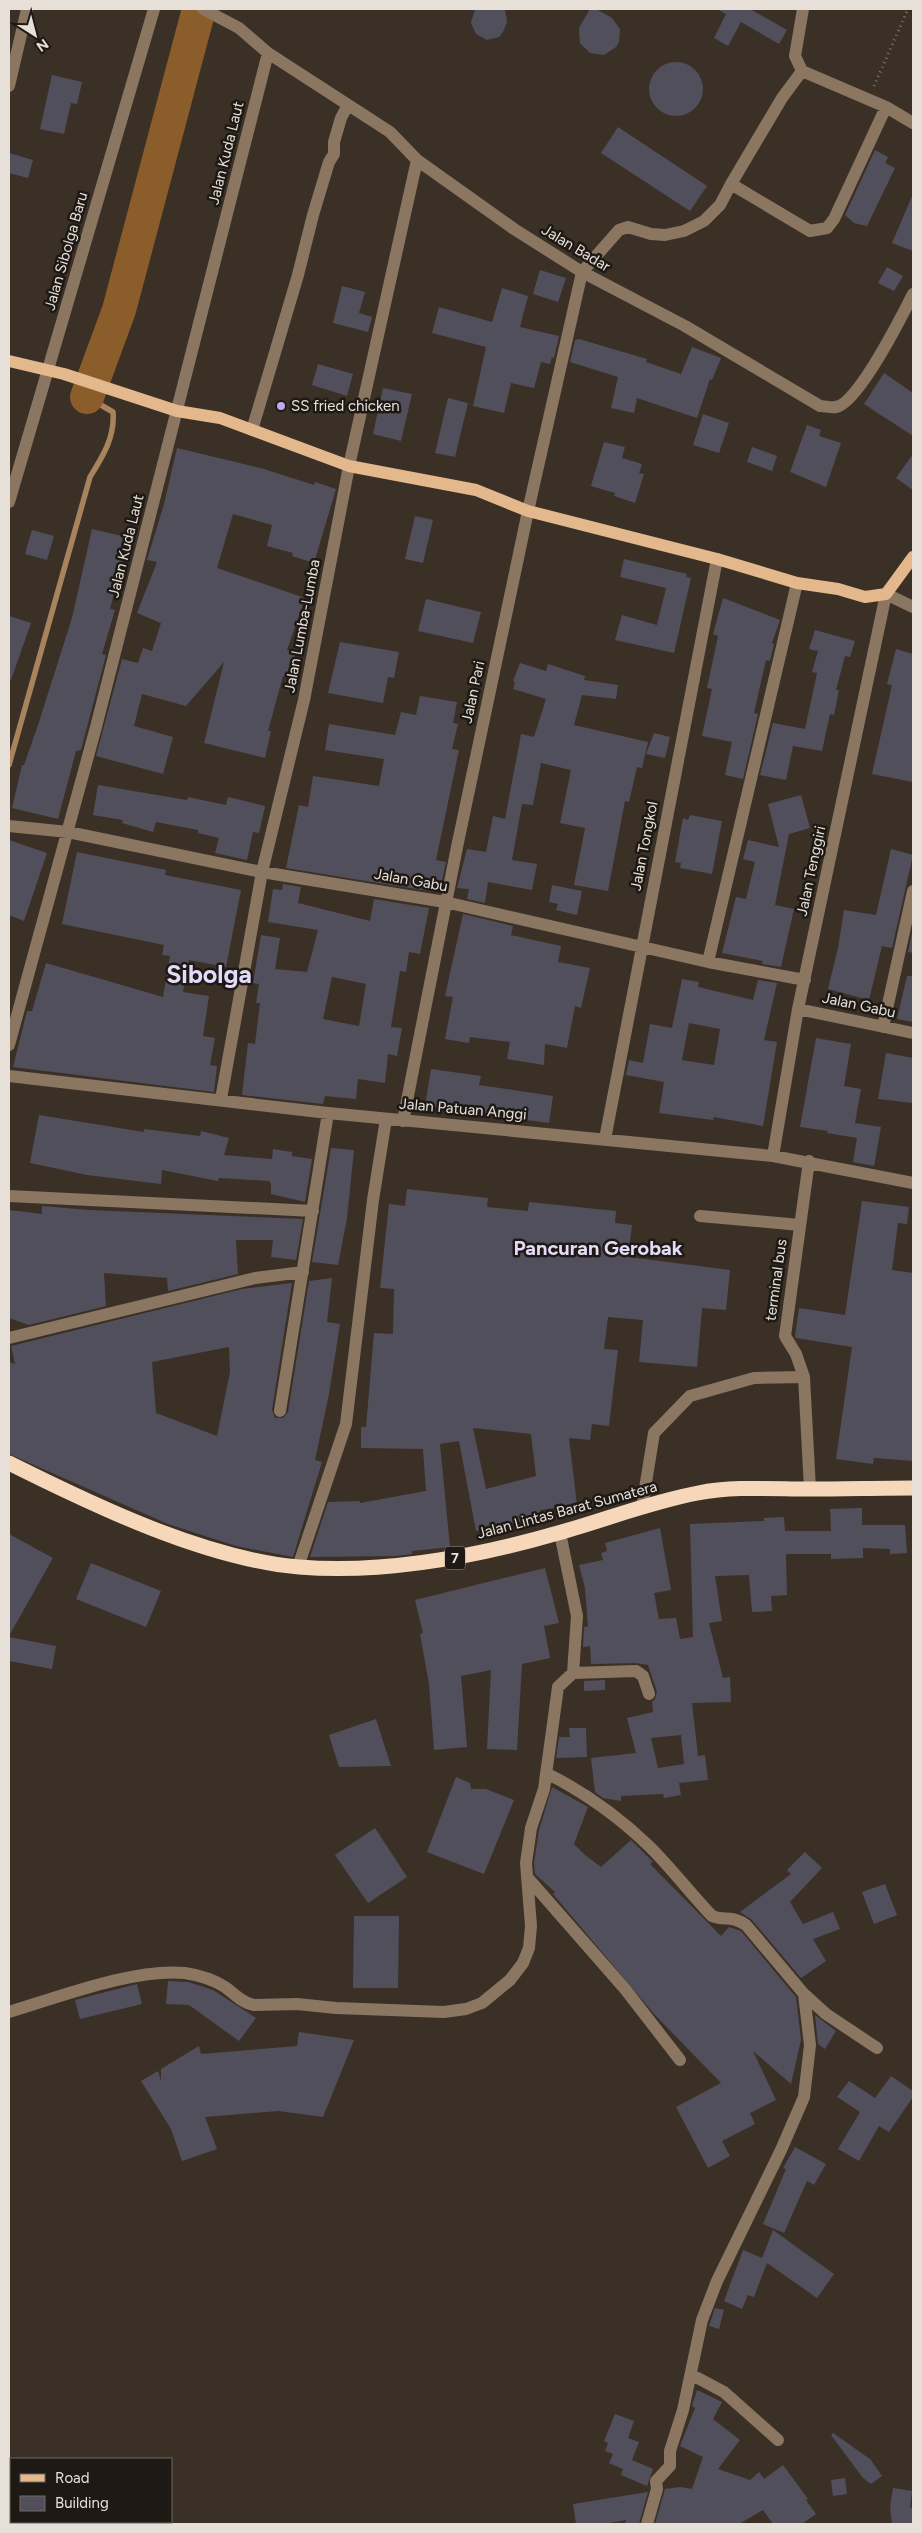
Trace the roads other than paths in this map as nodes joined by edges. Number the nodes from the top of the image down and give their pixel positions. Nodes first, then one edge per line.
1 (27, 9) edge
2 (154, 9) edge
3 (803, 9) edge
4 (207, 10) edge
5 (268, 52) junction
6 (802, 71) junction
7 (9, 86) edge
8 (348, 105) junction
9 (886, 107) junction
10 (913, 123) edge
11 (417, 160) junction
12 (731, 184) junction
13 (582, 272) junction
14 (913, 294) edge
15 (9, 361) edge
16 (47, 372) junction
17 (177, 411) junction
18 (252, 430) junction
19 (349, 466) junction
20 (9, 502) edge
21 (528, 511) junction
22 (913, 557) edge
23 (717, 559) junction
24 (797, 582) junction
25 (886, 594) junction
26 (913, 607) edge
27 (9, 826) edge
28 (68, 832) junction
29 (262, 872) junction
30 (913, 891) edge
31 (446, 902) junction
32 (641, 945) junction
33 (708, 962) junction
34 (805, 980) junction
35 (798, 1009) junction
36 (882, 1026) junction
37 (913, 1033) edge
38 (9, 1045) edge
39 (9, 1076) edge
40 (221, 1099) junction
41 (328, 1113) junction
42 (386, 1119) junction
43 (403, 1121) junction
44 (605, 1139) junction
45 (773, 1156) junction
46 (809, 1161) junction
47 (913, 1182) edge
48 (9, 1196) edge
49 (313, 1211) junction
50 (700, 1216) dead end
51 (800, 1225) junction
52 (303, 1272) junction
53 (9, 1338) edge
54 (804, 1376) junction
55 (280, 1412) dead end
56 (9, 1463) edge
57 (913, 1488) edge
58 (810, 1489) junction
59 (642, 1506) junction
60 (560, 1533) junction
61 (298, 1567) junction
62 (573, 1673) junction
63 (649, 1694) dead end
64 (546, 1773) junction
65 (528, 1877) junction
66 (804, 1994) junction
67 (9, 2012) edge
68 (877, 2048) dead end
69 (680, 2060) dead end
70 (692, 2375) junction
71 (778, 2440) dead end
72 (648, 2524) edge

1 - 7 street
2 - 16 street, Jalan Sibolga Baru
3 - 6 street
4 - 5 street, Jalan Badar
5 - 8 street, Jalan Badar
5 - 17 street, Jalan Kuda Laut
6 - 9 street
6 - 12 street
8 - 11 street, Jalan Badar
8 - 18 street
9 - 10 street
9 - 12 street
11 - 13 street, Jalan Badar
11 - 19 street, Jalan Lumba-Lumba
12 - 13 street
13 - 14 street, Jalan Badar
13 - 21 street, Jalan Pari
15 - 16 main road
16 - 17 main road
16 - 20 street, Jalan Sibolga Baru
17 - 18 main road
17 - 28 street, Jalan Kuda Laut
18 - 19 main road
19 - 21 main road
19 - 29 street, Jalan Lumba-Lumba
21 - 23 main road
21 - 31 street, Jalan Pari
22 - 25 main road
23 - 24 main road
23 - 32 street, Jalan Tongkol
24 - 25 main road
24 - 33 street
25 - 26 street
25 - 34 street, Jalan Tenggiri
27 - 28 street, Jalan Gabu
28 - 29 street, Jalan Gabu
28 - 38 street, Jalan Kuda Laut
29 - 31 street, Jalan Gabu
29 - 40 street, Jalan Lumba-Lumba
30 - 36 street
31 - 32 street, Jalan Gabu
31 - 43 street, Jalan Pari
32 - 33 street, Jalan Gabu
32 - 44 street, Jalan Tongkol
33 - 34 street, Jalan Gabu
34 - 35 street, Jalan Tenggiri
35 - 36 street, Jalan Gabu
35 - 45 street, Jalan Tenggiri
36 - 37 street, Jalan Gabu
39 - 40 street, Jalan Patuan Anggi
40 - 41 street, Jalan Patuan Anggi
41 - 42 street, Jalan Patuan Anggi
41 - 49 street
42 - 43 street, Jalan Patuan Anggi
42 - 61 street
43 - 44 street, Jalan Patuan Anggi
44 - 45 street, Jalan Patuan Anggi
45 - 46 street, Jalan Patuan Anggi
46 - 47 street, Jalan Patuan Anggi
46 - 51 street, terminal bus
48 - 49 street
49 - 52 street
50 - 51 street
51 - 54 street, terminal bus
52 - 53 street
52 - 55 street
54 - 58 street, terminal bus
54 - 59 street
56 - 61 highway, Jalan Lintas Barat Sumatera / 7
57 - 58 highway, Jalan Lintas Barat Sumatera / 7
58 - 59 highway, Jalan Lintas Barat Sumatera / 7
59 - 60 highway, Jalan Lintas Barat Sumatera / 7
60 - 61 highway, Jalan Lintas Barat Sumatera / 7
60 - 62 street
62 - 63 street
62 - 64 street
64 - 65 street
64 - 66 street
65 - 67 street
65 - 69 street
66 - 68 street
66 - 70 street
70 - 71 street
70 - 72 street

